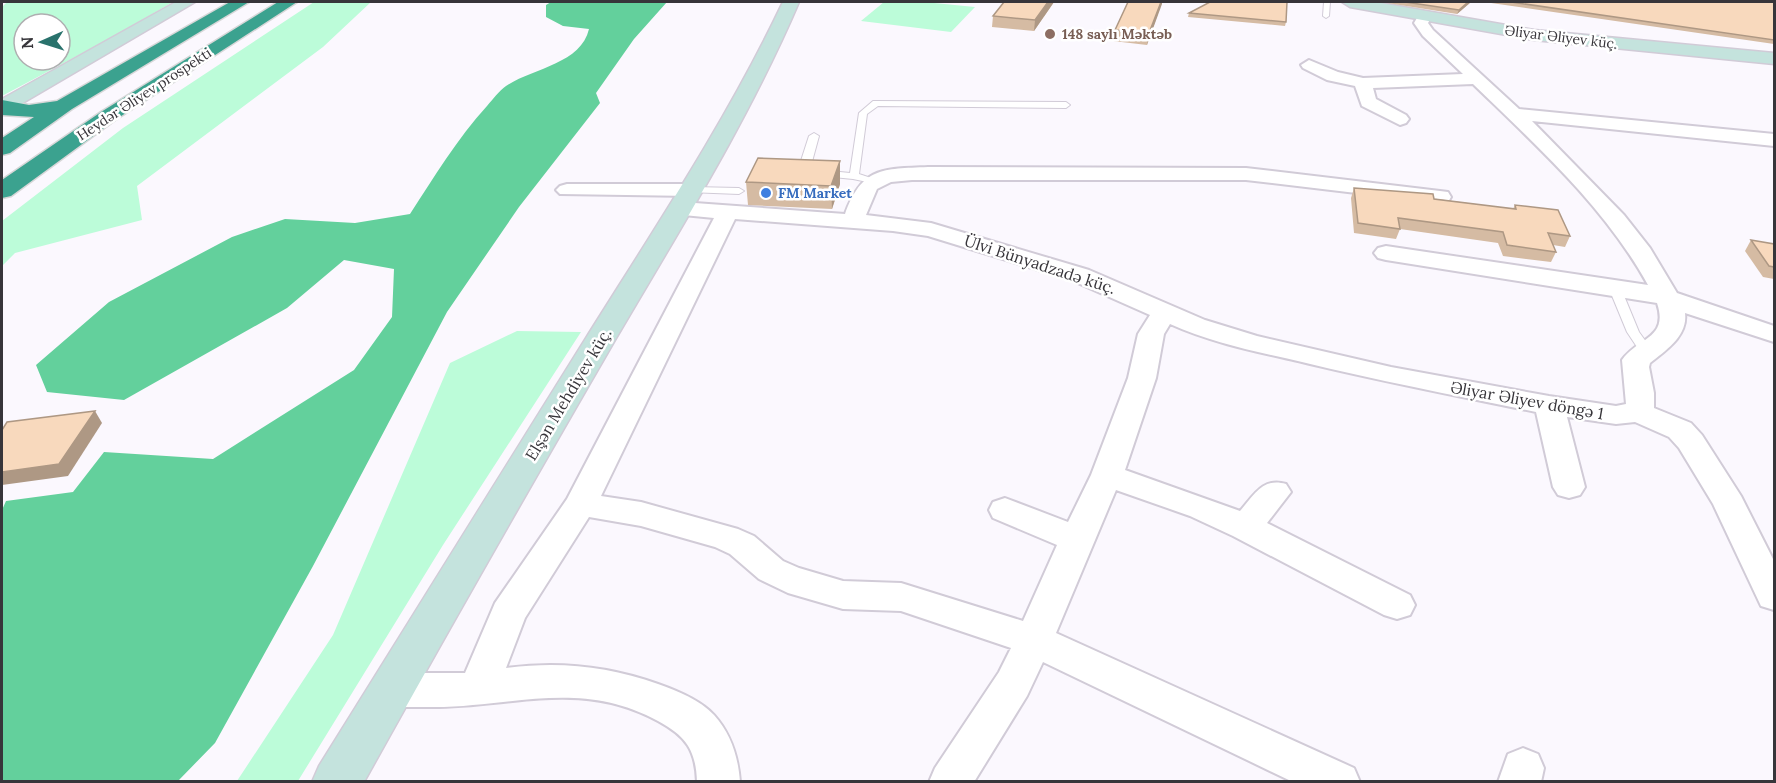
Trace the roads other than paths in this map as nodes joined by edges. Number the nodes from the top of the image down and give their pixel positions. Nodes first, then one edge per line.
1 (187, 2) edge
2 (241, 2) edge
3 (289, 2) edge
4 (791, 2) edge
5 (1327, 2) edge
6 (1350, 2) edge
7 (1326, 16) dead end
8 (1425, 16) junction
9 (1774, 59) edge
10 (1309, 65) dead end
11 (1477, 79) junction
12 (1363, 83) junction
13 (1066, 105) dead end
14 (3, 107) edge
15 (59, 108) junction
16 (1515, 114) junction
17 (1400, 118) dead end
18 (814, 136) dead end
19 (1774, 140) edge
20 (2, 142) edge
21 (2, 148) edge
22 (854, 176) junction
23 (874, 182) junction
24 (567, 190) dead end
25 (2, 191) edge
26 (1440, 197) edge
27 (686, 199) junction
28 (734, 202) junction
29 (853, 221) junction
30 (1386, 253) dead end
31 (1614, 286) junction
32 (1668, 297) junction
33 (1166, 312) junction
34 (1774, 334) edge
35 (1646, 350) junction
36 (1549, 405) junction
37 (1638, 412) junction
38 (1107, 475) junction
39 (1569, 487) dead end
40 (1275, 492) dead end
41 (580, 504) junction
42 (1005, 510) dead end
43 (1245, 527) junction
44 (1077, 539) junction
45 (1765, 560) edge
46 (1774, 596) edge
47 (1397, 605) dead end
48 (1034, 640) junction
49 (478, 689) junction
50 (390, 690) junction
51 (337, 782) edge
52 (719, 782) edge
53 (950, 782) edge
54 (1339, 782) edge

1 - 14 main road
2 - 15 highway, Heydər Əliyev prospekti
3 - 25 highway, Heydər Əliyev prospekti
4 - 27 main road, Elşən Mehdiyev küç.
5 - 7 lane
6 - 8 main road, Əliyar Əliyev küç.
8 - 9 main road, Əliyar Əliyev küç.
8 - 11 street
10 - 12 street
11 - 12 street
11 - 16 street
12 - 17 street
13 - 22 lane
14 - 15 highway
15 - 20 highway
15 - 21 highway, Heydər Əliyev prospekti
16 - 19 street
16 - 32 street
18 - 22 lane
22 - 23 lane
23 - 26 street
23 - 29 street
24 - 27 street, Ülvi Bünyadzadə küç.
27 - 28 street, Ülvi Bünyadzadə küç.
27 - 50 main road, Elşən Mehdiyev küç.
28 - 29 street, Ülvi Bünyadzadə küç.
28 - 41 street
29 - 33 street, Ülvi Bünyadzadə küç.
30 - 31 street
31 - 32 street
31 - 35 lane
32 - 34 street
32 - 35 street
33 - 36 street, Əliyar Əliyev döngə 1
33 - 38 street
35 - 37 street
36 - 37 street, Əliyar Əliyev döngə 1
36 - 39 street
37 - 45 street
38 - 43 street
38 - 44 street
40 - 43 street
41 - 48 street
41 - 49 street
42 - 44 street
43 - 47 street
44 - 48 street
45 - 46 street
48 - 53 street
48 - 54 street
49 - 50 street
49 - 52 street
50 - 51 main road, Elşən Mehdiyev küç.

